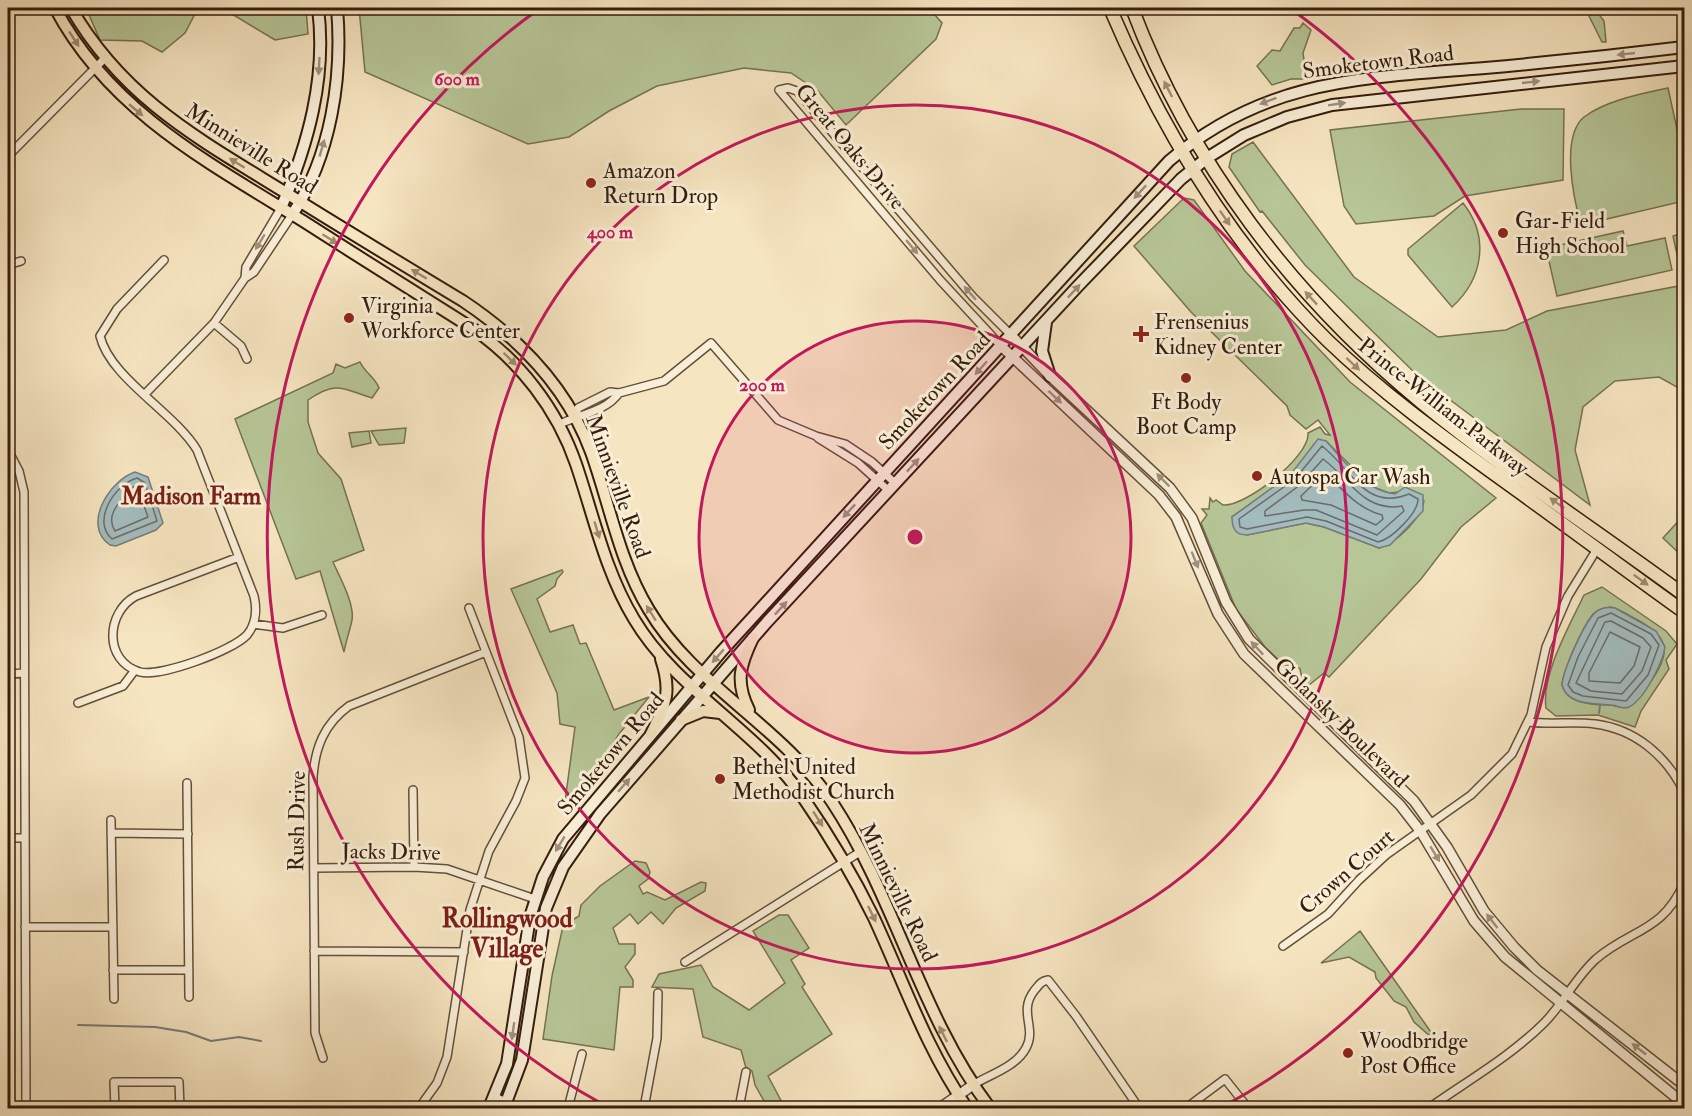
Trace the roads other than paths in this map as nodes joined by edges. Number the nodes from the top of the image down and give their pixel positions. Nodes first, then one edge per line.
1 (55, 8) edge
2 (71, 8) edge
3 (318, 8) edge
4 (338, 8) edge
5 (1110, 8) edge
6 (1132, 8) edge
7 (1684, 47) edge
8 (105, 58) junction
9 (1684, 66) edge
10 (95, 68) junction
11 (1196, 140) junction
12 (1182, 151) junction
13 (8, 156) edge
14 (1207, 158) junction
15 (1192, 169) junction
16 (287, 194) junction
17 (300, 202) junction
18 (281, 208) junction
19 (292, 215) junction
20 (164, 260) dead end
21 (21, 261) dead end
22 (8, 265) edge
23 (245, 278) junction
24 (1047, 320) junction
25 (214, 323) junction
26 (1011, 335) junction
27 (1001, 346) junction
28 (1022, 347) junction
29 (1012, 358) junction
30 (247, 359) dead end
31 (1050, 376) junction
32 (144, 394) junction
33 (575, 416) junction
34 (558, 425) junction
35 (8, 450) edge
36 (881, 477) junction
37 (893, 487) junction
38 (1184, 505) junction
39 (1173, 512) junction
40 (1605, 537) junction
41 (1597, 549) junction
42 (239, 557) junction
43 (1684, 595) edge
44 (469, 608) dead end
45 (1684, 612) edge
46 (322, 615) dead end
47 (253, 624) junction
48 (753, 638) junction
49 (486, 652) junction
50 (660, 656) junction
51 (135, 670) junction
52 (8, 674) edge
53 (24, 674) junction
54 (703, 674) junction
55 (1287, 677) junction
56 (713, 683) junction
57 (692, 686) junction
58 (1278, 687) junction
59 (702, 695) junction
60 (78, 703) dead end
61 (750, 713) junction
62 (723, 714) junction
63 (681, 720) junction
64 (1529, 722) junction
65 (651, 734) junction
66 (187, 783) dead end
67 (413, 790) dead end
68 (1684, 792) edge
69 (111, 820) dead end
70 (1432, 824) junction
71 (1421, 832) junction
72 (111, 833) junction
73 (188, 834) junction
74 (8, 838) edge
75 (25, 838) junction
76 (860, 852) junction
77 (845, 862) junction
78 (414, 867) junction
79 (314, 868) junction
80 (480, 879) junction
81 (1684, 883) edge
82 (535, 899) junction
83 (25, 927) junction
84 (113, 927) junction
85 (1283, 946) dead end
86 (314, 951) junction
87 (464, 952) junction
88 (685, 962) dead end
89 (113, 970) junction
90 (189, 970) junction
91 (658, 993) dead end
92 (1568, 993) junction
93 (189, 997) dead end
94 (114, 999) dead end
95 (1559, 1005) junction
96 (582, 1054) dead end
97 (324, 1058) dead end
98 (746, 1072) dead end
99 (973, 1084) junction
100 (1684, 1086) edge
101 (958, 1095) junction
102 (495, 1097) junction
103 (1684, 1104) edge
104 (505, 1106) edge
105 (26, 1108) edge
106 (114, 1108) edge
107 (180, 1108) edge
108 (419, 1108) edge
109 (489, 1108) edge
110 (519, 1108) edge
111 (568, 1108) edge
112 (644, 1108) edge
113 (739, 1108) edge
114 (940, 1108) edge
115 (967, 1108) edge
116 (990, 1108) edge
117 (1139, 1108) edge
118 (1186, 1108) edge
119 (1248, 1108) edge
120 (1429, 1108) edge

1 -> 10 main road, Minnieville Road
2 - 8 main road, Minnieville Road
3 -> 16 main road
17 -> 4 main road
5 - 12 highway, Prince William Parkway
11 -> 6 highway, Prince William Parkway
7 -> 11 main road, Smoketown Road
8 - 10 street
16 -> 8 main road, Minnieville Road
14 -> 9 main road, Smoketown Road
10 - 13 street
10 -> 18 main road, Minnieville Road
11 - 12 main road, Smoketown Road
11 - 14 highway, Prince William Parkway
12 - 15 highway, Prince William Parkway
12 -> 26 main road, Smoketown Road
14 - 15 main road, Smoketown Road
40 -> 14 highway, Prince William Parkway
24 -> 15 main road, Smoketown Road
15 -> 41 highway, Prince William Parkway
16 - 17 main road, Minnieville Road
16 - 18 main road
17 - 19 main road
33 -> 17 main road, Minnieville Road
18 - 19 main road, Minnieville Road
18 -> 23 street
19 - 23 street
19 -> 34 main road, Minnieville Road
20 - 32 street
21 - 22 street
23 - 25 street
24 - 28 main road, Smoketown Road
24 - 31 main road
25 - 30 street
25 - 32 street
26 - 27 main road, Smoketown Road
26 -> 27 street, Great Oaks Drive
26 - 28 street, Golansky Boulevard
27 - 29 street, Golansky Boulevard
27 -> 36 main road, Smoketown Road
28 - 29 main road, Smoketown Road
28 - 31 street, Golansky Boulevard
37 -> 29 main road, Smoketown Road
29 -> 39 street, Golansky Boulevard
38 -> 31 street, Golansky Boulevard
32 - 42 street
33 - 34 street
33 - 36 street
54 -> 33 main road, Minnieville Road
34 -> 50 main road, Minnieville Road
35 - 53 street
36 - 37 street
36 -> 54 main road, Smoketown Road
48 -> 37 main road, Smoketown Road
38 - 39 street
55 -> 38 street, Golansky Boulevard
39 -> 58 street, Golansky Boulevard
40 - 41 street, Crown Court
40 - 43 highway, Prince William Parkway
41 -> 45 highway, Prince William Parkway
41 - 64 street, Crown Court
42 - 47 street
42 - 51 street
44 - 49 street
46 - 47 street
47 - 51 street
48 - 56 main road, Smoketown Road
48 - 61 main road
49 - 79 street, Rush Drive
49 - 80 street
50 - 57 main road, Minnieville Road
50 - 65 main road
51 - 60 street
52 - 53 street
53 - 75 street
54 - 56 main road, Minnieville Road
54 - 57 main road, Smoketown Road
55 - 58 street
55 - 70 street, Golansky Boulevard
56 - 59 main road, Smoketown Road
56 - 61 main road, Minnieville Road
57 - 59 main road, Minnieville Road
57 - 65 main road, Smoketown Road
58 - 71 street, Golansky Boulevard
59 - 62 main road, Minnieville Road
59 - 63 main road, Smoketown Road
61 - 76 main road, Minnieville Road
62 - 63 main road
62 -> 77 main road, Minnieville Road
104 -> 63 main road, Smoketown Road
64 - 68 street
64 - 70 street, Crown Court
65 -> 82 main road, Smoketown Road
66 - 73 street
67 - 78 street
69 - 72 street
70 - 71 street, Crown Court
92 -> 70 street, Golansky Boulevard
71 - 85 street, Crown Court
71 -> 95 street, Golansky Boulevard
72 - 73 street
72 - 84 street
73 - 90 street
74 - 75 street
75 - 83 street
76 - 77 street
99 -> 76 main road, Minnieville Road
77 - 88 street
77 -> 101 main road, Minnieville Road
78 - 79 street, Jacks Drive
78 - 80 street, Jacks Drive
79 - 86 street, Rush Drive
80 - 82 street, Jacks Drive
80 - 87 street
81 - 92 street
82 -> 102 main road, Smoketown Road
83 - 84 street
83 - 105 street
84 - 89 street
86 - 87 street
86 - 97 street, Rush Drive
87 - 108 street
89 - 90 street
89 - 94 street
90 - 93 street
91 - 112 street
92 - 95 street
100 -> 92 street, Golansky Boulevard
95 - 103 street, Golansky Boulevard
95 - 120 street
96 - 111 street
98 - 113 street
99 - 101 street
99 - 116 main road, Minnieville Road
99 - 117 street
101 - 114 street
101 - 115 main road, Minnieville Road
102 - 104 street
102 - 109 main road, Smoketown Road
104 - 110 street
106 - 107 street
118 - 119 street

